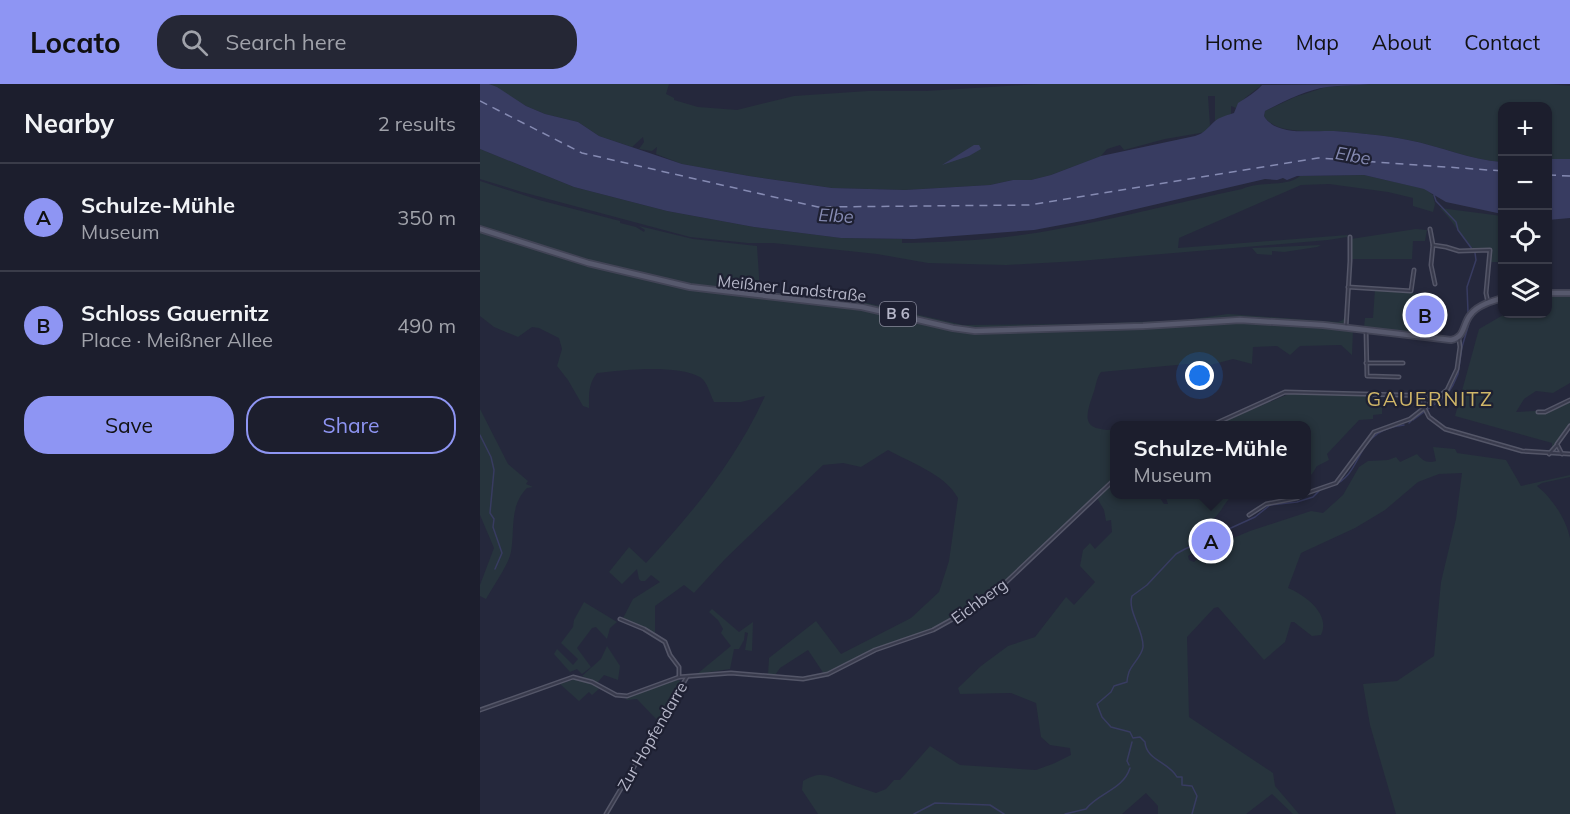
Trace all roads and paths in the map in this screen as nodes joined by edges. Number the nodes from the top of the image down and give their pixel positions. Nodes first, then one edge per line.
1 (480, 229) edge
2 (1430, 229) dead end
3 (1350, 237) dead end
4 (1433, 245) junction
5 (1414, 270) dead end
6 (1435, 284) dead end
7 (1348, 287) junction
8 (1552, 293) edge
9 (1570, 293) edge
10 (1498, 300) edge
11 (1488, 303) junction
12 (1346, 327) junction
13 (1366, 330) junction
14 (1458, 338) junction
15 (1366, 363) junction
16 (1403, 363) dead end
17 (1399, 377) dead end
18 (1422, 394) junction
19 (1441, 396) junction
20 (1570, 400) edge
21 (1425, 409) junction
22 (1538, 412) dead end
23 (1221, 421) edge
24 (1570, 426) edge
25 (1557, 444) junction
26 (1549, 454) junction
27 (1562, 454) junction
28 (1570, 454) edge
29 (1110, 484) edge
30 (1311, 492) edge
31 (1292, 499) edge
32 (1248, 515) dead end
33 (620, 619) dead end
34 (679, 677) junction
35 (687, 677) junction
36 (815, 678) joint
37 (480, 710) edge
38 (606, 814) edge

1 - 12 main road, Meißner Landstraße / B 6
2 - 4 street
3 - 7 street
4 - 6 street
4 - 11 street
5 - 7 street
7 - 12 street
8 - 9 main road
10 - 11 main road
11 - 14 main road
12 - 13 main road, B 6
13 - 14 main road, B 6
13 - 15 street
14 - 19 street
15 - 16 street
15 - 17 street
18 - 19 street
18 - 21 street
18 - 23 street
19 - 21 street
20 - 22 street
21 - 26 street
21 - 30 street
24 - 25 street
25 - 26 street
25 - 27 street
26 - 27 street
27 - 28 street
29 - 36 street, Eichberg
31 - 32 street
33 - 34 street
34 - 35 street
34 - 37 street
35 - 36 street, Zur Hopfendarre
35 - 38 street, Zur Hopfendarre

